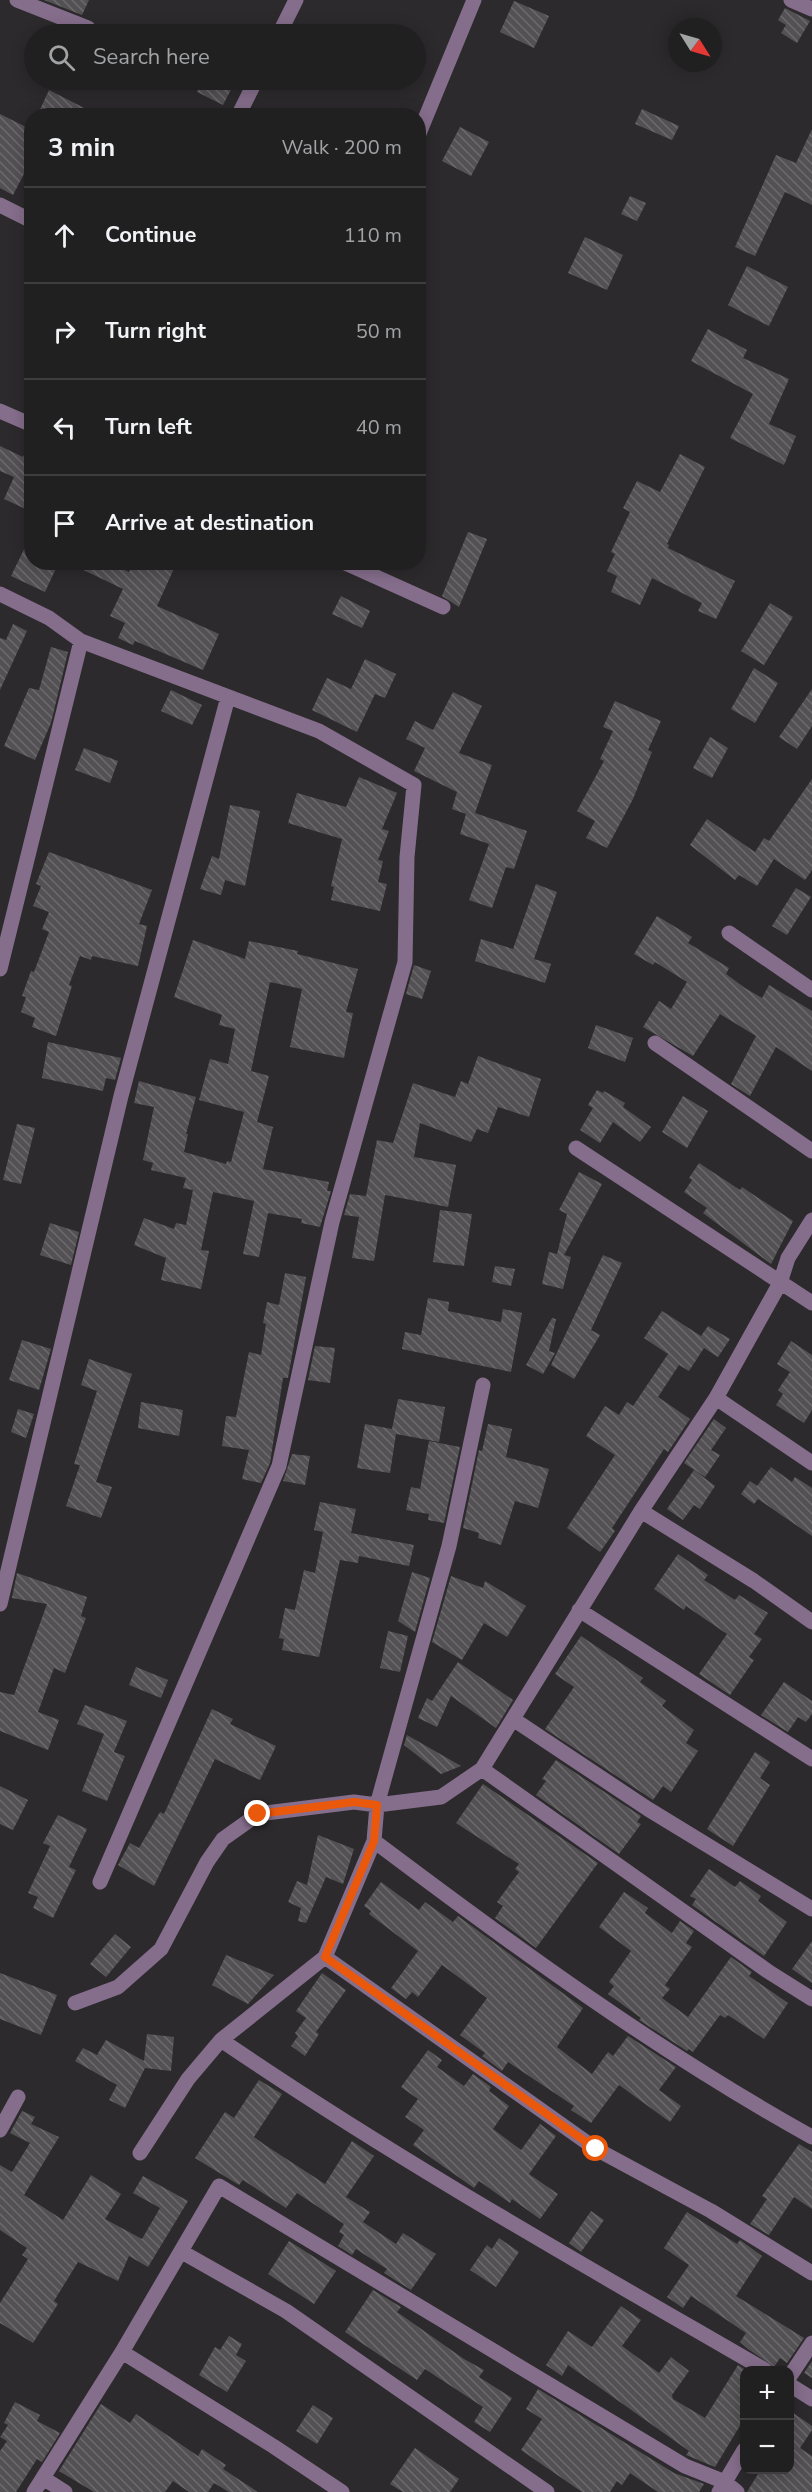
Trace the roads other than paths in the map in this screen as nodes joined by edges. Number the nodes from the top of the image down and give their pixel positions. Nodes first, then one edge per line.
1 (16, 0) edge
2 (296, 0) edge
3 (474, 0) edge
4 (791, 0) edge
5 (812, 9) edge
6 (78, 24) edge
7 (284, 24) edge
8 (251, 90) edge
9 (242, 108) edge
10 (426, 116) edge
11 (0, 205) edge
12 (24, 217) edge
13 (0, 411) edge
14 (24, 422) edge
15 (361, 570) edge
16 (0, 594) edge
17 (443, 607) dead end
18 (81, 640) junction
19 (228, 697) junction
20 (729, 933) dead end
21 (0, 969) edge
22 (812, 990) edge
23 (656, 1042) dead end
24 (576, 1148) dead end
25 (812, 1151) edge
26 (812, 1220) edge
27 (780, 1283) junction
28 (812, 1303) edge
29 (483, 1385) dead end
30 (716, 1398) junction
31 (812, 1463) edge
32 (641, 1511) junction
33 (0, 1604) edge
34 (579, 1610) junction
35 (812, 1622) edge
36 (513, 1719) junction
37 (812, 1759) edge
38 (482, 1769) junction
39 (377, 1805) junction
40 (374, 1841) junction
41 (100, 1882) dead end
42 (812, 1909) edge
43 (325, 1957) junction
44 (812, 1999) edge
45 (75, 2003) dead end
46 (221, 2040) junction
47 (18, 2097) dead end
48 (0, 2130) edge
49 (812, 2137) edge
50 (140, 2153) dead end
51 (182, 2252) junction
52 (812, 2273) edge
53 (812, 2343) edge
54 (122, 2352) junction
55 (758, 2366) edge
56 (794, 2369) edge
57 (794, 2388) edge
58 (812, 2399) edge
59 (740, 2457) edge
60 (43, 2478) junction
61 (722, 2487) edge
62 (34, 2492) edge
63 (65, 2492) edge
64 (342, 2492) edge
65 (547, 2492) edge
66 (738, 2492) edge

1 - 6 street
2 - 7 street
3 - 10 street
4 - 5 street
8 - 9 street
11 - 12 street
13 - 14 street
15 - 17 street
16 - 18 street
18 - 19 street
18 - 21 street
19 - 33 street
19 - 41 street
20 - 22 street
23 - 25 street
24 - 27 street
26 - 27 street
27 - 28 street
27 - 30 street
29 - 39 street
30 - 31 street
30 - 32 street
32 - 34 street
32 - 35 street
34 - 36 street
34 - 37 street
36 - 38 street
36 - 42 street
38 - 39 street
38 - 44 street
39 - 40 street
39 - 45 street
40 - 43 street
40 - 49 street
43 - 46 street
43 - 52 street
46 - 50 street
46 - 55 street
47 - 48 street
51 - 54 street
51 - 61 street
51 - 65 street
53 - 56 street
54 - 60 street
54 - 64 street
57 - 58 street
59 - 61 street
60 - 62 street
60 - 63 street
61 - 66 street

